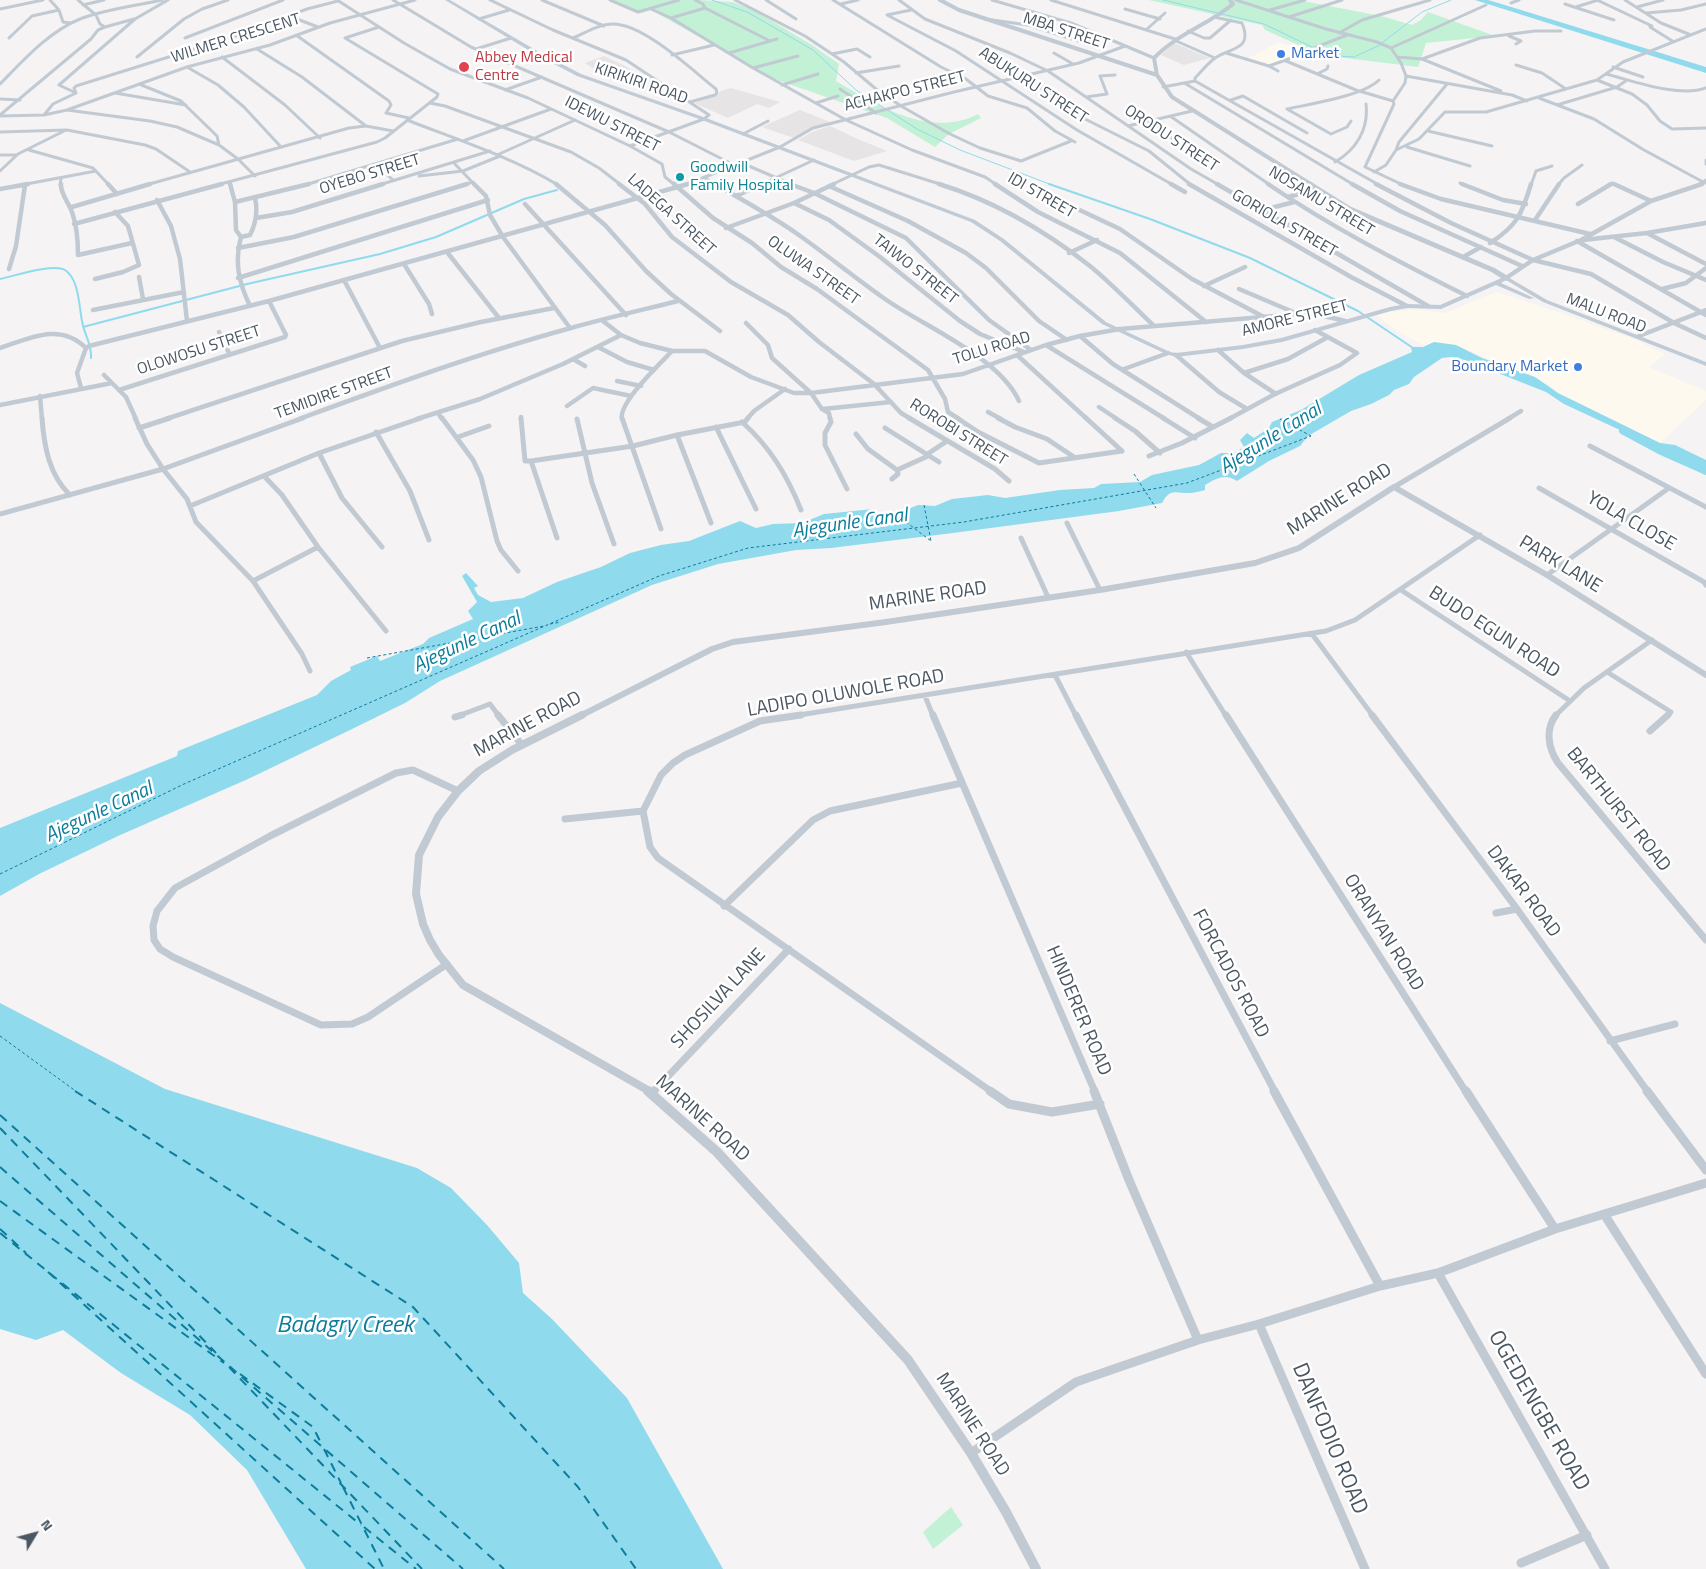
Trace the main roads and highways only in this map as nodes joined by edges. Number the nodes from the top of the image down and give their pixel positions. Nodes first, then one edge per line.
1 (447, 0) edge
2 (851, 174) joint
3 (1504, 277) joint
4 (1513, 282) junction
5 (1497, 283) junction
6 (1506, 287) junction
7 (1377, 312) joint
8 (1355, 318) joint
9 (1649, 343) junction
10 (1706, 364) edge
11 (1706, 369) edge

1 - 2 main road, KIRIKIRI ROAD
2 - 8 main road, AMORE STREET
3 - 4 main road, MALU ROAD
3 - 5 main road, AMORE STREET
4 - 6 main road
4 - 9 main road, MALU ROAD
5 - 6 main road, MALU ROAD
5 - 7 main road, AMORE STREET
6 - 9 main road, MALU ROAD
7 - 8 main road, AMORE STREET
9 - 10 main road, MALU ROAD
9 - 11 main road, MALU ROAD

